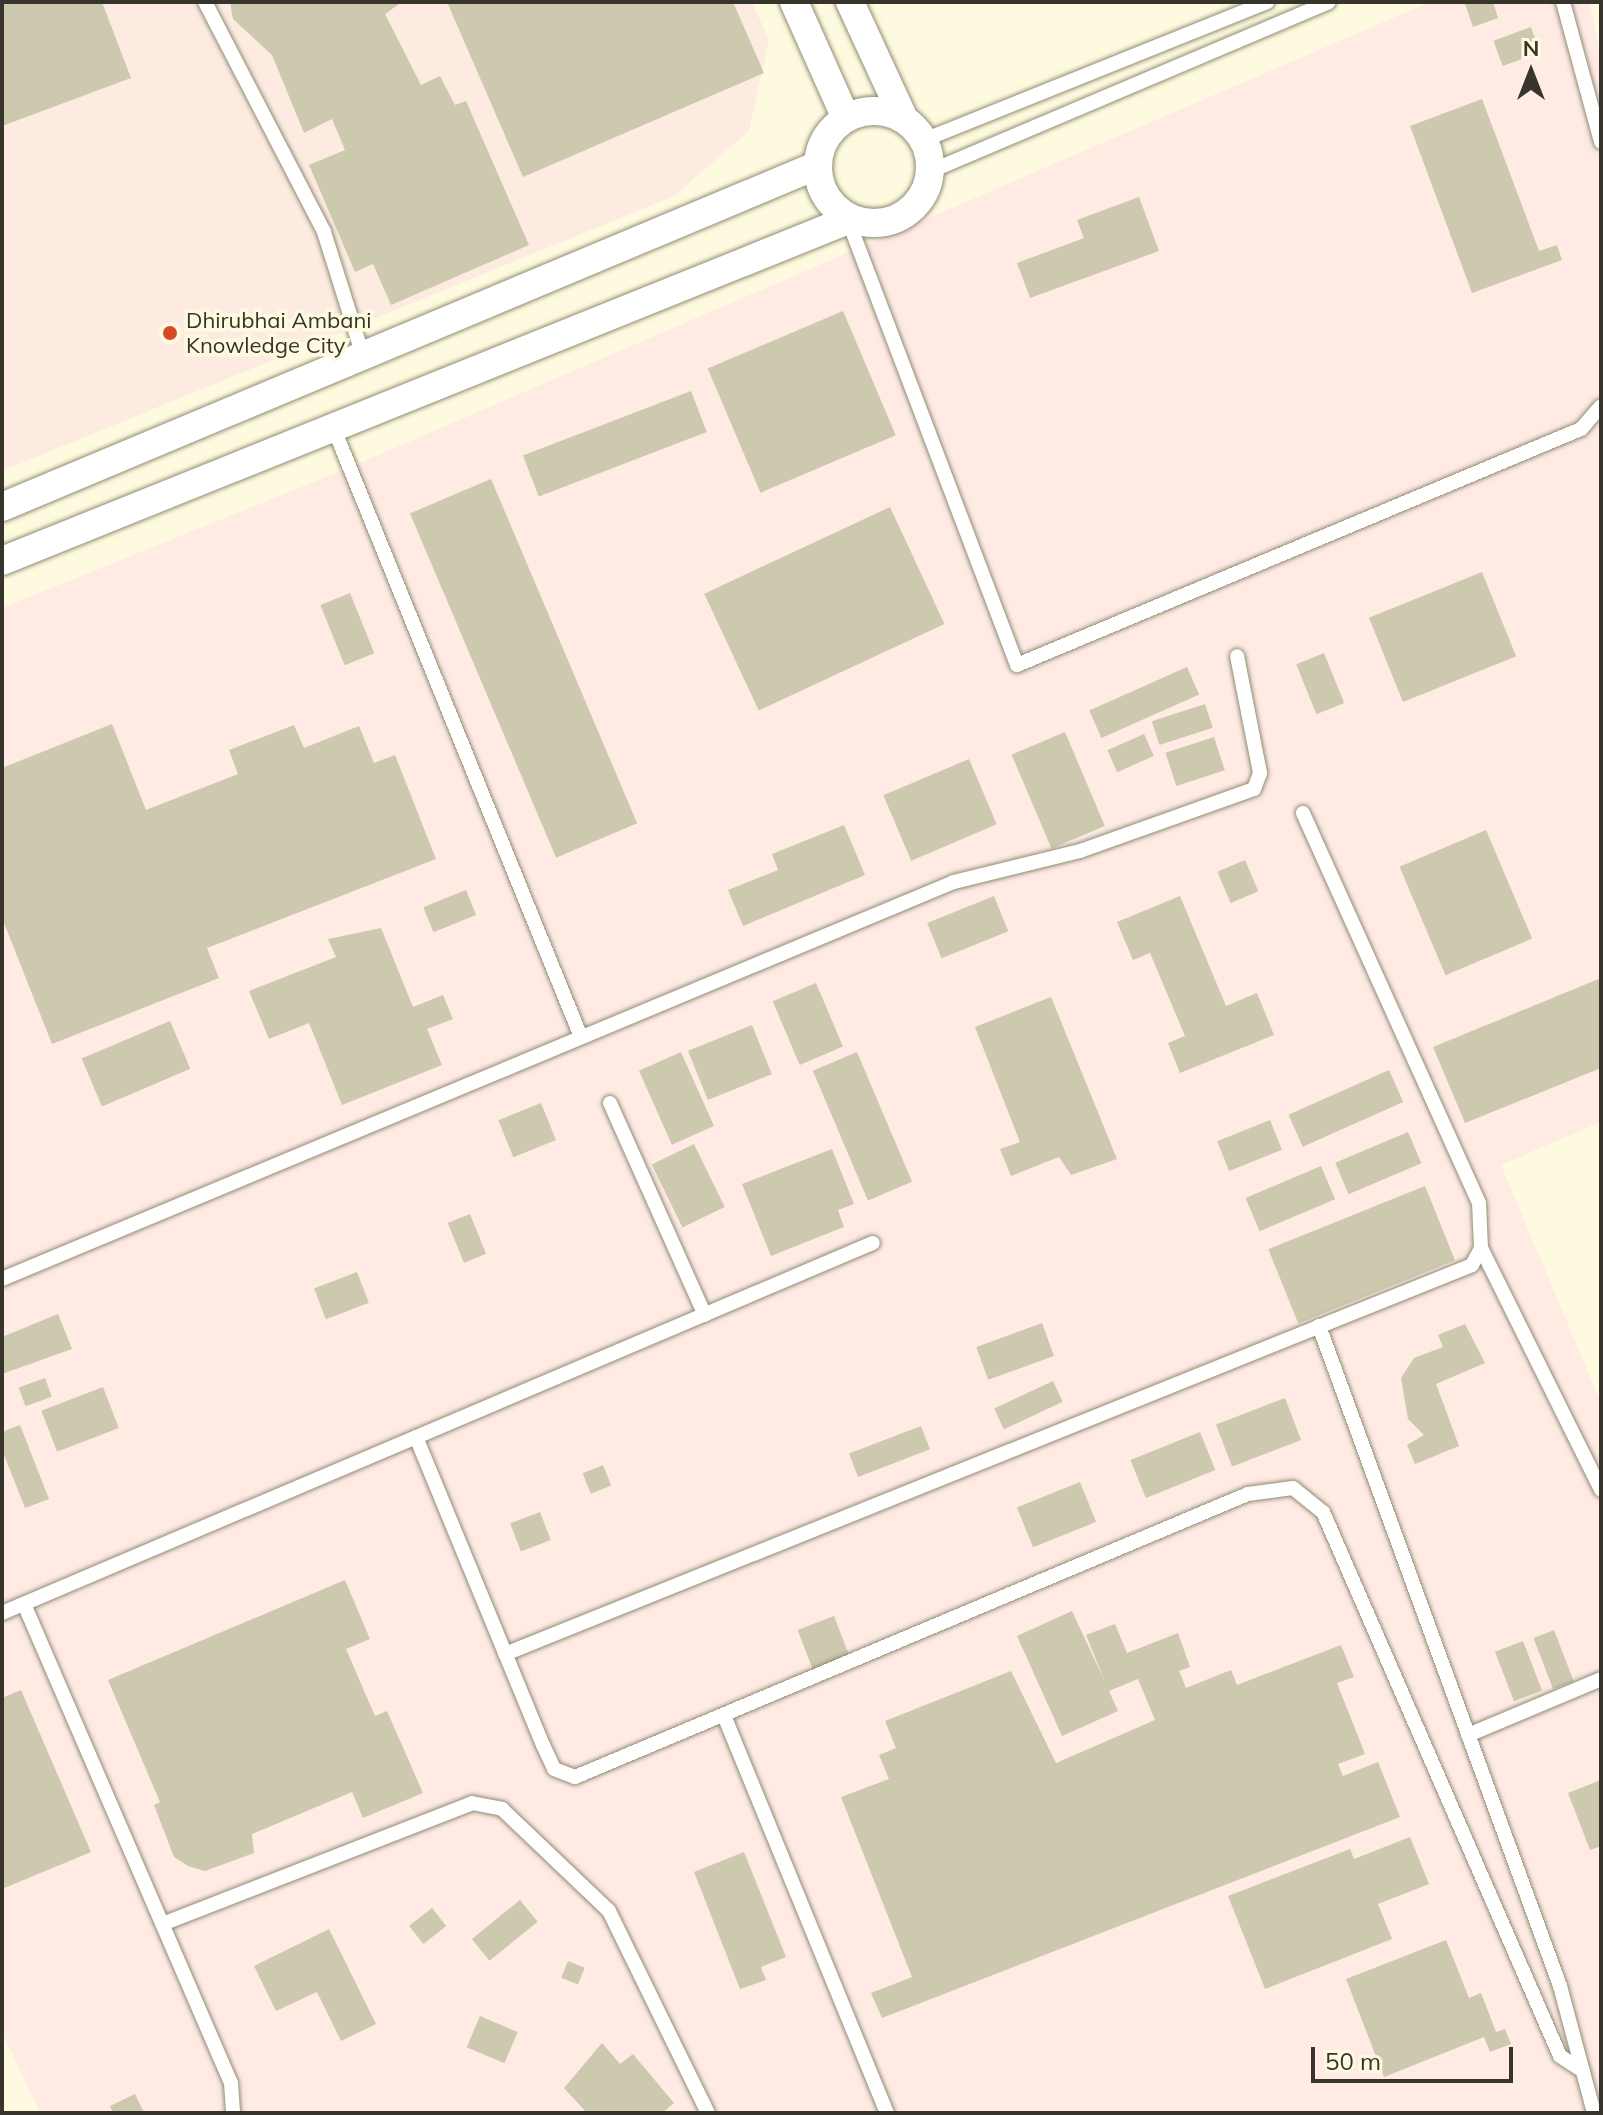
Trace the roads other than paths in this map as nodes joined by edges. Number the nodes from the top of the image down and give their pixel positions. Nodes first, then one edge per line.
1 (205, 2) edge
2 (794, 2) edge
3 (850, 2) edge
4 (1267, 2) edge
5 (1563, 2) edge
6 (1325, 3) edge
7 (846, 118) junction
8 (904, 119) junction
9 (924, 140) junction
10 (1601, 142) edge
11 (818, 165) junction
12 (931, 171) junction
13 (848, 220) junction
14 (363, 356) junction
15 (1601, 406) edge
16 (334, 429) junction
17 (2, 507) edge
18 (2, 561) edge
19 (1237, 656) dead end
20 (1303, 813) dead end
21 (581, 1037) junction
22 (610, 1103) dead end
23 (873, 1243) dead end
24 (1481, 1248) junction
25 (2, 1279) edge
26 (705, 1315) junction
27 (1319, 1326) junction
28 (416, 1437) junction
29 (1601, 1490) edge
30 (24, 1604) junction
31 (2, 1613) edge
32 (505, 1654) junction
33 (1601, 1679) edge
34 (725, 1718) junction
35 (1468, 1735) junction
36 (165, 1923) junction
37 (1583, 2071) junction
38 (233, 2113) edge
39 (708, 2113) edge
40 (887, 2113) edge
41 (1594, 2113) edge

1 - 14 lane
2 - 7 street
3 - 8 street
4 - 9 lane
5 - 10 lane
6 - 12 lane
7 - 8 street
7 - 11 street
8 - 9 street
9 - 12 street
11 - 13 street
11 - 14 street
12 - 13 street
13 - 15 lane
13 - 16 street
14 - 17 street
16 - 18 street
16 - 21 lane
19 - 21 lane
20 - 24 lane
21 - 25 lane
22 - 26 lane
23 - 26 lane
24 - 27 lane
24 - 29 lane
26 - 28 lane
27 - 32 lane
27 - 35 lane
28 - 30 lane
28 - 32 lane
30 - 31 lane
30 - 36 lane
32 - 34 lane
33 - 35 lane
34 - 37 lane
34 - 40 lane
35 - 37 lane
36 - 38 lane
36 - 39 lane
37 - 41 lane

